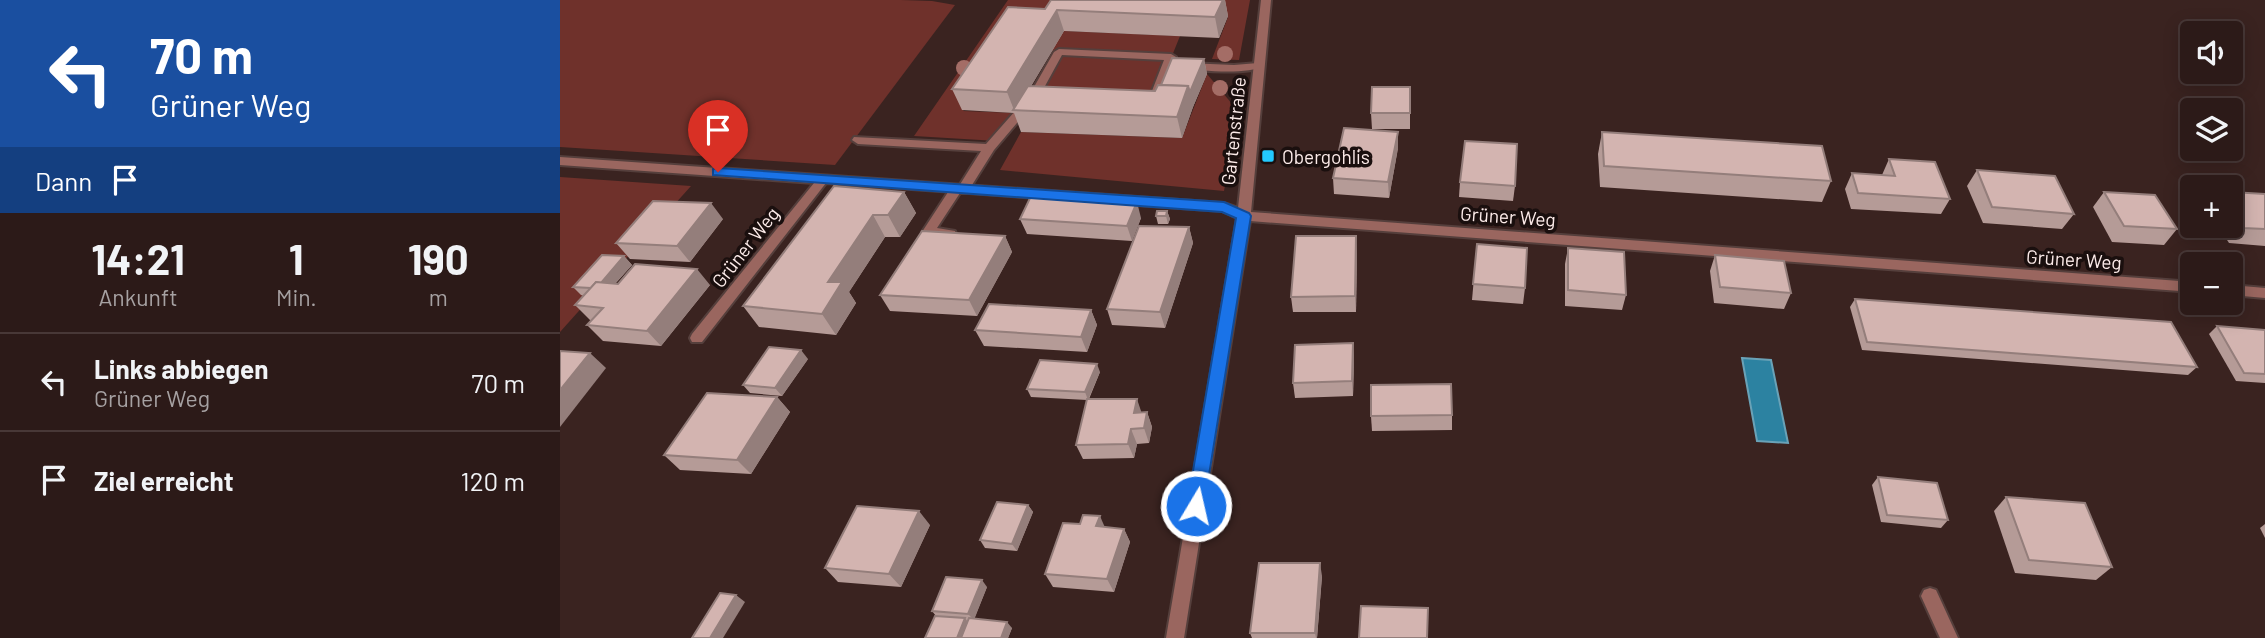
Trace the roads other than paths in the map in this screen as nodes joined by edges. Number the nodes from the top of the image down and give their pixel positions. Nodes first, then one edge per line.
1 (1266, 0) edge
2 (1167, 66) junction
3 (1258, 66) junction
4 (1035, 94) junction
5 (1055, 95) edge
6 (1142, 98) edge
7 (858, 140) dead end
8 (989, 148) junction
9 (560, 161) edge
10 (823, 179) junction
11 (959, 190) junction
12 (1244, 216) junction
13 (965, 235) edge
14 (2180, 286) edge
15 (2243, 291) edge
16 (2265, 293) edge
17 (697, 338) dead end
18 (1930, 596) dead end
19 (1175, 638) edge
20 (1949, 638) edge

1 - 3 street, Gartenstraße
2 - 3 street
2 - 4 street
2 - 6 street
3 - 12 street, Gartenstraße
4 - 5 street
4 - 8 street
7 - 8 street
8 - 11 street
9 - 10 street, Grüner Weg
10 - 11 street, Grüner Weg
10 - 17 street, Grüner Weg
11 - 12 street, Grüner Weg
11 - 13 street
12 - 14 street, Grüner Weg
12 - 19 street, Gartenstraße
15 - 16 street
18 - 20 street

